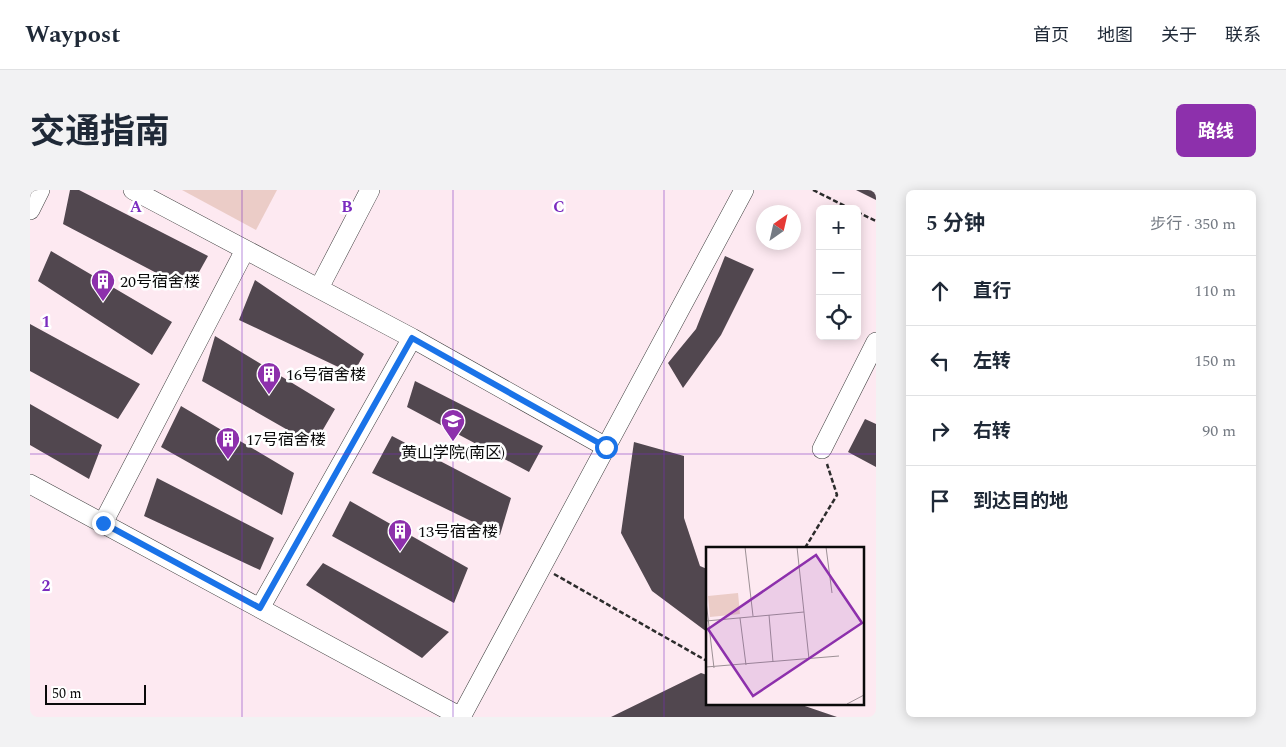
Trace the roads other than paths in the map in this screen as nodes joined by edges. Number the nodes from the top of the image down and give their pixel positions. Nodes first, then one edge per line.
1 (40, 190) edge
2 (133, 190) edge
3 (370, 190) edge
4 (744, 190) edge
5 (30, 210) edge
6 (245, 250) junction
7 (319, 288) junction
8 (412, 338) junction
9 (876, 342) edge
10 (606, 447) junction
11 (822, 448) road end
12 (30, 484) edge
13 (103, 523) junction
14 (260, 608) junction
15 (461, 717) edge

1 - 5 street
2 - 6 street
3 - 7 street
4 - 10 street
6 - 7 street
6 - 13 street
7 - 8 street
8 - 10 street
8 - 14 street
9 - 11 street
10 - 15 street
12 - 13 street
13 - 14 street
14 - 15 street

